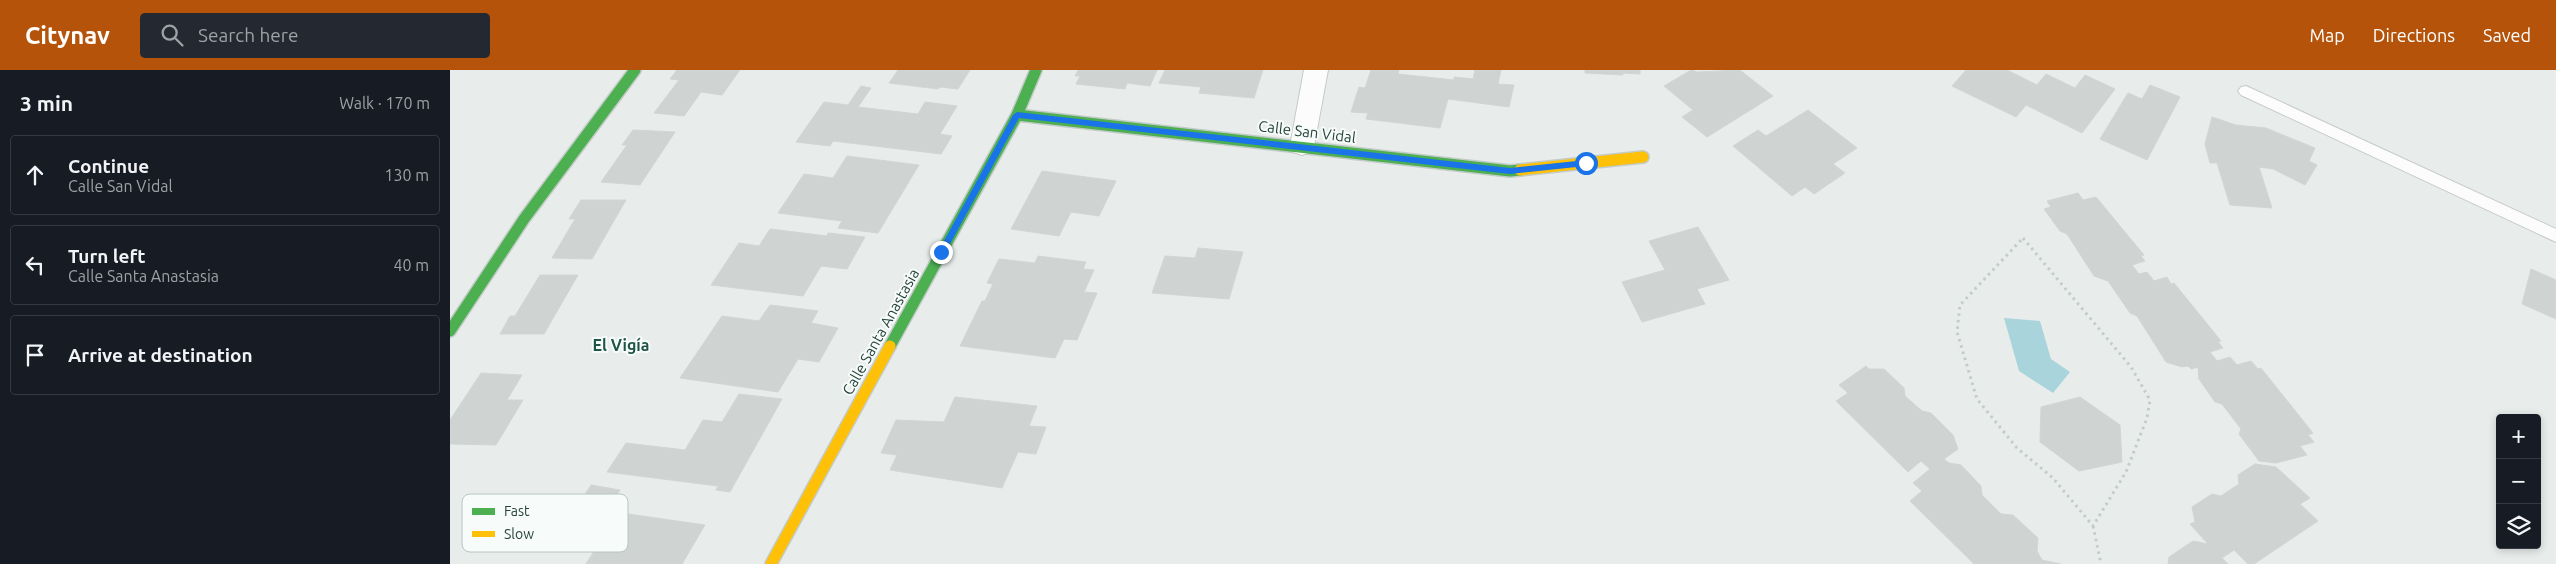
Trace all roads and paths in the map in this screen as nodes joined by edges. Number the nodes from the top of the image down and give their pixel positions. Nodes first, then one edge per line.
1 (635, 70) edge
2 (1036, 70) edge
3 (1316, 70) edge
4 (2246, 91) dead end
5 (1017, 115) junction
6 (1302, 146) junction
7 (1642, 157) dead end
8 (2556, 236) edge
9 (450, 331) edge
10 (2093, 526) junction
11 (770, 564) edge
12 (2101, 564) edge

1 - 9 street
2 - 5 street
3 - 6 street
4 - 8 lane
5 - 6 street, Calle San Vidal
5 - 11 street, Calle Santa Anastasia
6 - 7 street, Calle San Vidal
10 - 10 path
10 - 12 path

